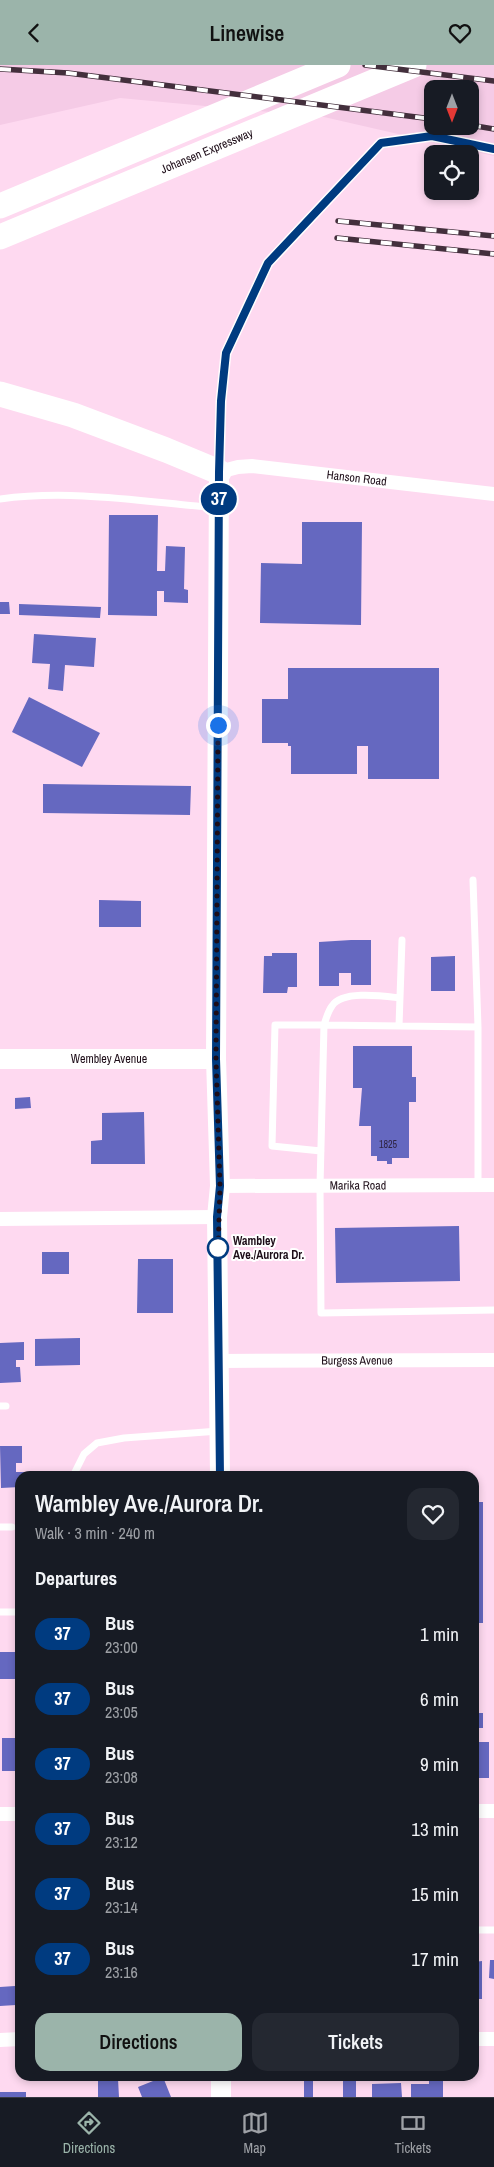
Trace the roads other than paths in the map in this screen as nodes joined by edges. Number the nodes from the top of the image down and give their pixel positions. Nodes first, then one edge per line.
1 (338, 65) edge
2 (414, 65) edge
3 (494, 149) edge
4 (0, 206) edge
5 (0, 237) edge
6 (0, 394) edge
7 (219, 472) junction
8 (494, 494) edge
9 (0, 499) edge
10 (219, 508) junction
11 (473, 880) dead end
12 (402, 940) dead end
13 (400, 998) junction
14 (324, 1025) junction
15 (399, 1026) junction
16 (478, 1027) junction
17 (0, 1059) edge
18 (216, 1059) junction
19 (321, 1151) junction
20 (478, 1185) junction
21 (494, 1185) edge
22 (220, 1186) junction
23 (320, 1186) junction
24 (217, 1217) junction
25 (0, 1219) edge
26 (494, 1310) edge
27 (494, 1360) edge
28 (219, 1361) junction
29 (219, 1431) junction
30 (76, 1471) edge
31 (220, 1471) edge
32 (0, 1527) edge
33 (12, 1527) dead end
34 (0, 1612) edge
35 (15, 1612) dead end
36 (479, 1811) edge
37 (494, 1811) edge
38 (0, 1814) edge
39 (15, 1814) edge
40 (479, 1930) edge
41 (494, 1931) edge
42 (15, 2039) edge
43 (479, 2039) edge
44 (494, 2039) edge
45 (0, 2040) edge
46 (221, 2081) edge
47 (221, 2097) edge

1 - 4 highway
2 - 5 highway, Johansen Expressway
3 - 7 lane
6 - 7 highway
7 - 8 street, Hanson Road
7 - 10 street
9 - 10 lane
10 - 18 street
11 - 16 lane
12 - 13 lane
13 - 14 lane
13 - 15 lane
14 - 15 lane
14 - 19 lane
14 - 19 lane
15 - 16 lane
16 - 20 lane
17 - 18 street, Wembley Avenue
18 - 22 street
19 - 23 lane
20 - 21 street, Marika Road
20 - 23 street, Marika Road
22 - 23 street, Marika Road
22 - 24 street
23 - 26 lane
24 - 25 street
24 - 28 street
27 - 28 street, Burgess Avenue
28 - 29 street
29 - 30 lane
29 - 31 street
32 - 33 lane
34 - 35 lane
36 - 37 street
38 - 39 street
40 - 41 lane
42 - 45 street
43 - 44 street
46 - 47 street

